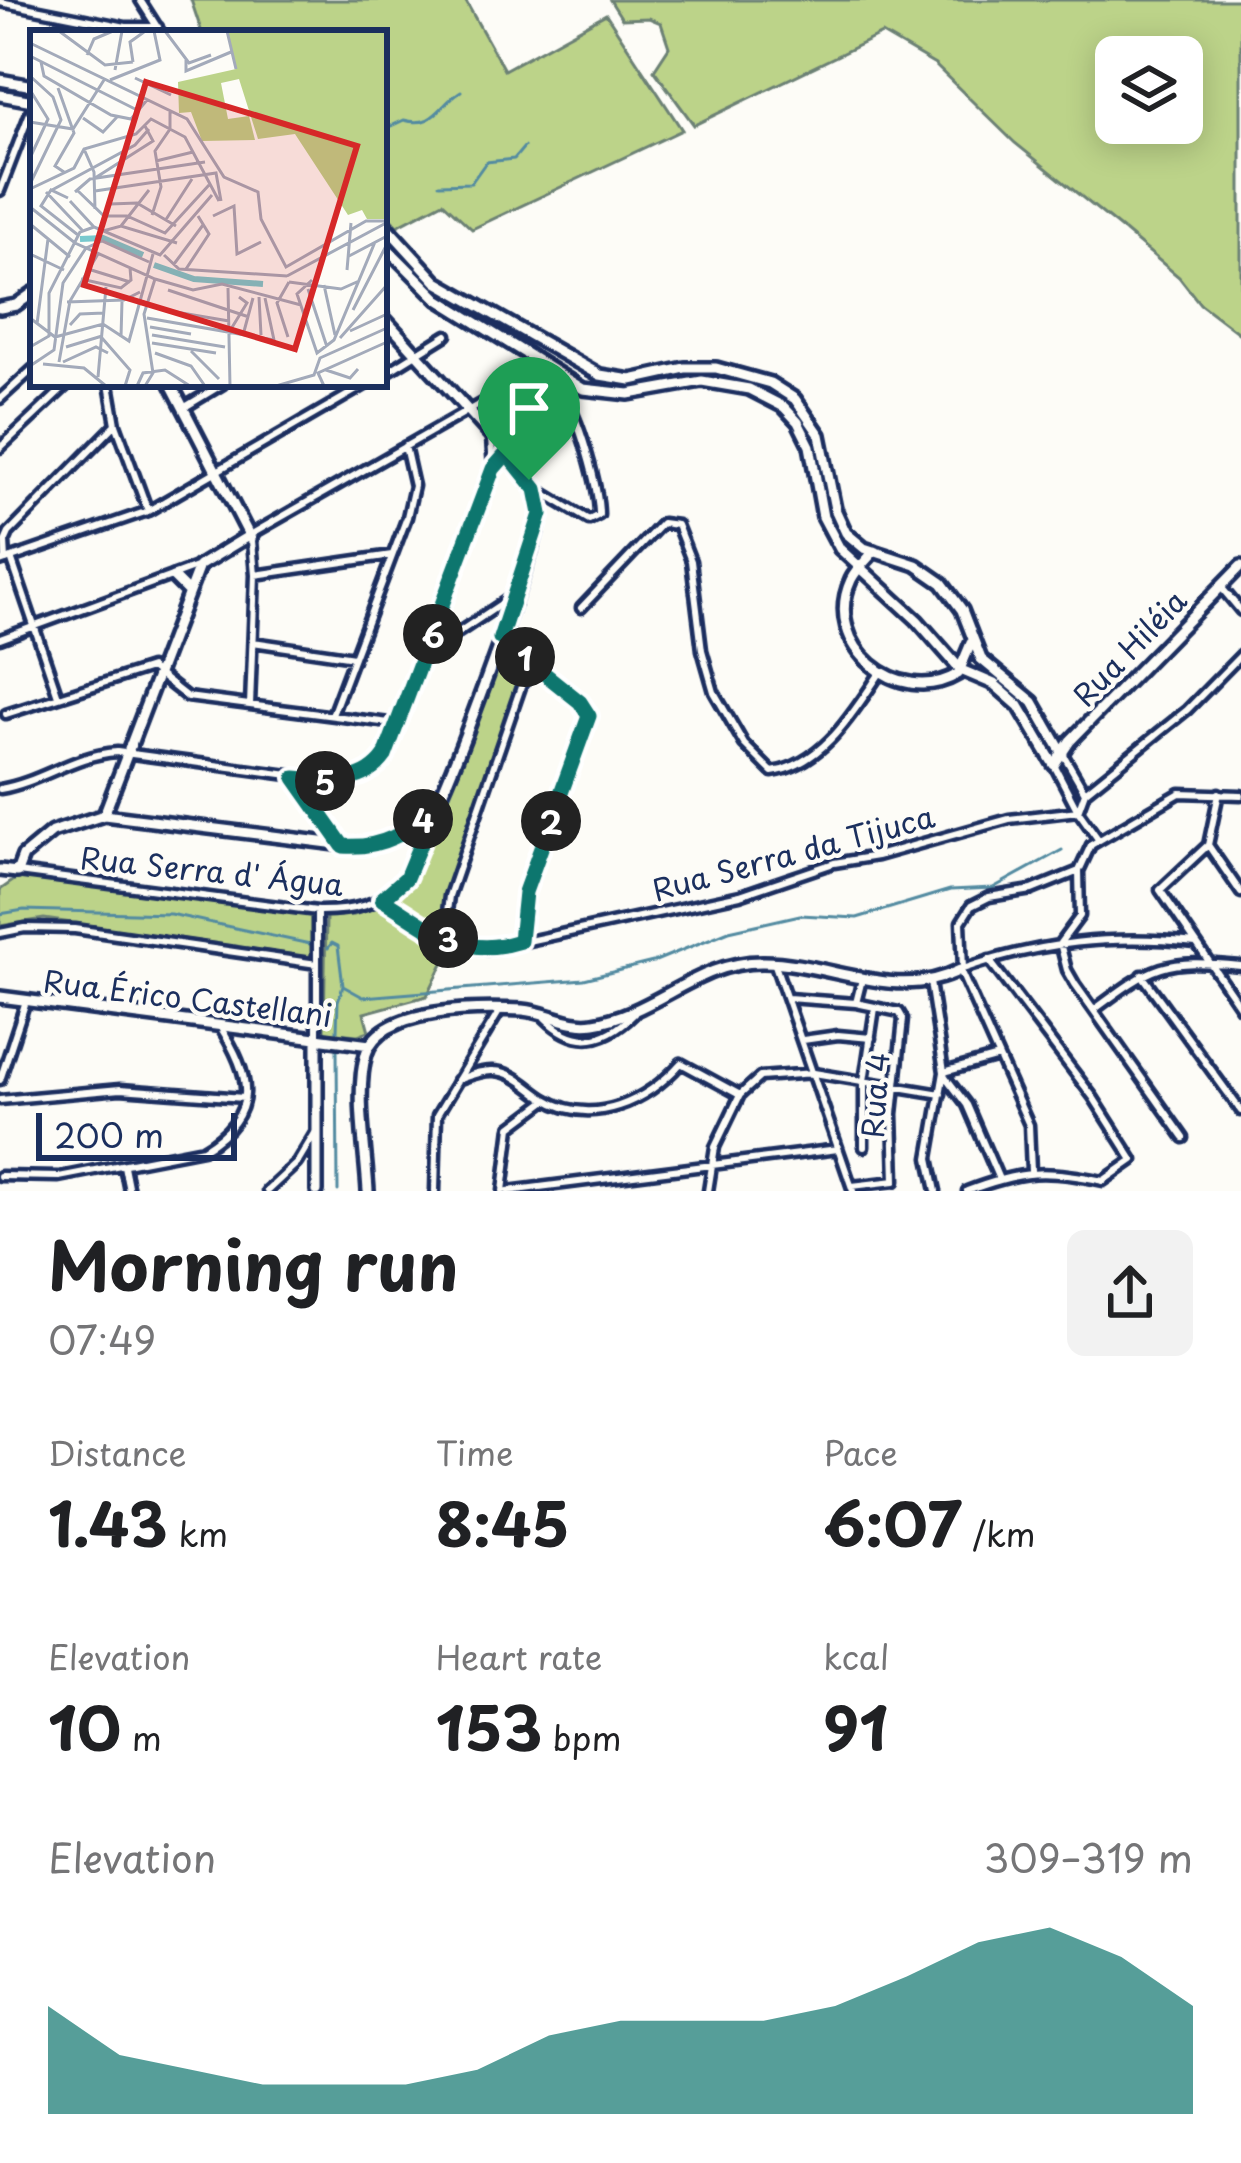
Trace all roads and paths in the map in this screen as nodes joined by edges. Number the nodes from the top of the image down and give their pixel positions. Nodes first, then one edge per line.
1 (140, 0) edge
2 (0, 2) edge
3 (16, 2) edge
4 (159, 30) edge
5 (0, 80) edge
6 (30, 85) edge
7 (0, 95) edge
8 (30, 102) edge
9 (30, 111) edge
10 (0, 191) edge
11 (387, 228) edge
12 (387, 248) edge
13 (30, 295) edge
14 (0, 308) edge
15 (387, 322) edge
16 (447, 335) dead end
17 (416, 355) junction
18 (30, 372) edge
19 (387, 372) edge
20 (65, 387) edge
21 (110, 387) edge
22 (172, 387) edge
23 (218, 387) edge
24 (362, 387) edge
25 (0, 399) edge
26 (182, 409) junction
27 (466, 410) junction
28 (116, 424) junction
29 (490, 435) junction
30 (404, 445) junction
31 (0, 448) edge
32 (507, 453) junction
33 (493, 469) junction
34 (216, 473) junction
35 (536, 489) junction
36 (148, 511) junction
37 (251, 538) junction
38 (874, 551) junction
39 (392, 555) junction
40 (6, 560) edge
41 (199, 566) junction
42 (1241, 566) edge
43 (859, 568) junction
44 (255, 575) junction
45 (173, 577) junction
46 (1221, 587) junction
47 (188, 592) junction
48 (516, 595) junction
49 (581, 608) dead end
50 (1241, 610) edge
51 (37, 626) junction
52 (500, 638) junction
53 (0, 639) edge
54 (972, 641) junction
55 (253, 642) junction
56 (426, 654) junction
57 (1241, 655) edge
58 (353, 657) junction
59 (961, 670) junction
60 (157, 671) junction
61 (880, 673) junction
62 (542, 674) junction
63 (58, 697) junction
64 (250, 706) junction
65 (6, 714) dead end
66 (332, 715) junction
67 (397, 724) junction
68 (128, 754) junction
69 (1063, 754) junction
70 (1054, 765) junction
71 (295, 778) junction
72 (0, 788) edge
73 (1085, 792) junction
74 (1219, 793) junction
75 (1241, 795) edge
76 (435, 808) junction
77 (1078, 811) junction
78 (104, 815) junction
79 (1098, 839) junction
80 (1208, 845) junction
81 (343, 846) junction
82 (0, 870) edge
83 (1079, 871) junction
84 (17, 872) junction
85 (1241, 893) edge
86 (382, 899) junction
87 (317, 911) junction
88 (0, 934) edge
89 (454, 941) junction
90 (520, 941) junction
91 (1060, 943) junction
92 (1196, 943) junction
93 (989, 960) junction
94 (774, 962) junction
95 (1210, 962) junction
96 (317, 964) junction
97 (1241, 966) edge
98 (962, 969) junction
99 (1142, 975) junction
100 (862, 979) junction
101 (930, 981) junction
102 (0, 997) edge
103 (788, 998) junction
104 (26, 1000) junction
105 (856, 1003) junction
106 (875, 1007) junction
107 (1241, 1008) edge
108 (1094, 1010) junction
109 (499, 1012) junction
110 (219, 1025) junction
111 (317, 1038) junction
112 (872, 1038) junction
113 (803, 1040) junction
114 (370, 1045) junction
115 (998, 1057) junction
116 (814, 1073) junction
117 (944, 1073) junction
118 (0, 1080) edge
119 (457, 1080) junction
120 (864, 1081) junction
121 (897, 1088) junction
122 (941, 1094) junction
123 (740, 1095) junction
124 (244, 1099) junction
125 (0, 1100) edge
126 (547, 1100) junction
127 (1241, 1112) edge
128 (314, 1132) junction
129 (1184, 1138) dead end
130 (864, 1148) dead end
131 (838, 1150) junction
132 (124, 1166) junction
133 (710, 1166) junction
134 (1031, 1171) junction
135 (0, 1176) edge
136 (998, 1178) junction
137 (852, 1189) edge
138 (129, 1191) edge
139 (267, 1191) edge
140 (317, 1191) edge
141 (368, 1191) edge
142 (435, 1191) edge
143 (505, 1191) edge
144 (708, 1191) edge
145 (936, 1191) edge
146 (967, 1191) edge

1 - 4 street
2 - 3 street
3 - 4 street
5 - 6 street
7 - 8 street
9 - 10 street
11 - 38 street
12 - 43 street
13 - 14 street
15 - 17 street
16 - 17 street
17 - 19 street
17 - 27 street
18 - 25 street
20 - 31 street
21 - 28 street
22 - 26 street
23 - 26 street
24 - 34 street
26 - 34 street
27 - 29 street
27 - 30 street
27 - 35 street
28 - 36 street
28 - 40 street
29 - 32 street
29 - 33 street
30 - 37 street
30 - 39 street
32 - 33 street
32 - 35 street
33 - 56 street
34 - 36 street
34 - 37 street
35 - 48 street
36 - 40 street
37 - 41 street
37 - 44 street
38 - 43 street
38 - 54 street
39 - 44 street
39 - 58 street
40 - 51 street
41 - 45 street
41 - 47 street
42 - 46 street, Rua Hiléia
43 - 59 street
43 - 61 street
44 - 55 street
45 - 47 street
45 - 51 street
46 - 50 street
46 - 69 street, Rua Hiléia
47 - 60 street
48 - 52 street
48 - 56 street
49 - 61 street
51 - 53 street
51 - 63 street
52 - 62 street
52 - 76 street
54 - 59 street
54 - 69 street
55 - 58 street
55 - 64 street
56 - 67 street
57 - 73 street
58 - 66 street
59 - 61 street
59 - 70 street
60 - 63 street
60 - 64 street
60 - 68 street
62 - 89 street
62 - 90 street
63 - 65 street
64 - 66 street
66 - 67 street
67 - 71 street
68 - 71 street
68 - 72 street
68 - 78 street
69 - 70 street, Rua Hiléia
69 - 73 street
70 - 77 street
71 - 81 street
73 - 77 street
74 - 75 street
74 - 79 street
74 - 80 street
76 - 81 street
76 - 86 street, Rua Serra d' Água
77 - 79 street
77 - 90 street, Rua Serra da Tijuca
78 - 81 street
78 - 84 street
79 - 83 street
80 - 85 street
80 - 92 street
82 - 84 street, Rua Serra d' Água
83 - 91 street
83 - 98 street
84 - 87 street, Rua Serra d' Água
86 - 87 street, Rua Serra d' Água
86 - 89 street
87 - 96 street
88 - 96 street
89 - 90 street, Rua Serra da Tijuca
91 - 92 street
91 - 93 street
91 - 108 street
92 - 95 street
93 - 98 street
93 - 134 street
94 - 100 street
94 - 103 street
94 - 109 street
95 - 97 street
95 - 99 street
95 - 107 street
96 - 111 street
98 - 101 street
98 - 115 street
99 - 108 street
99 - 127 street
100 - 101 street
100 - 105 street
101 - 117 street
102 - 104 street, Rua Érico Castellani
103 - 105 street
103 - 113 street
104 - 110 street, Rua Érico Castellani
104 - 118 street
105 - 106 street
106 - 112 street
106 - 121 street, Rua 4
108 - 129 street
109 - 114 street
109 - 119 street
110 - 111 street, Rua Érico Castellani
110 - 124 street
111 - 114 street, Rua Érico Castellani
111 - 128 street
112 - 113 street
112 - 120 street
113 - 116 street
114 - 141 street
115 - 117 street
115 - 134 street
116 - 120 street
116 - 123 street
116 - 131 street
117 - 122 street
117 - 136 street
119 - 126 street
119 - 142 street
120 - 121 street
120 - 130 street
121 - 122 street
121 - 137 street, Rua 4
122 - 145 street
123 - 126 street
123 - 133 street
124 - 125 street
124 - 132 street
126 - 143 street
128 - 139 street
128 - 140 street
131 - 133 street
131 - 137 street
132 - 135 street
132 - 138 street
133 - 143 street
133 - 144 street
134 - 136 street
136 - 146 street

